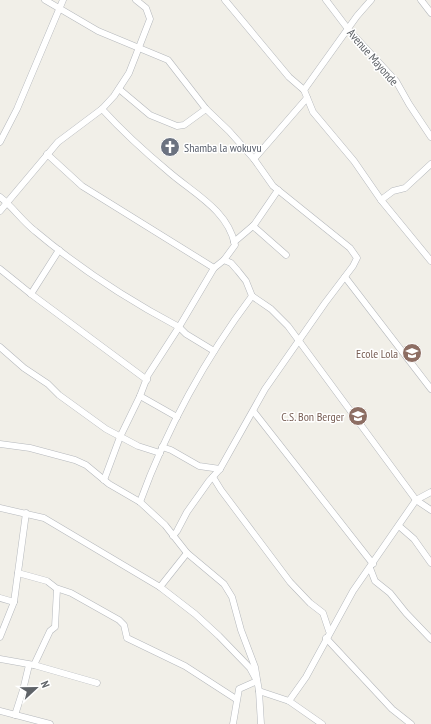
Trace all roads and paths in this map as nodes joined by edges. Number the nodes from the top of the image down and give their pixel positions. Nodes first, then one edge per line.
1 (45, 0) edge
2 (62, 0) edge
3 (136, 0) edge
4 (225, 0) edge
5 (326, 0) edge
6 (371, 0) edge
7 (421, 0) edge
8 (58, 9) junction
9 (431, 14) edge
10 (348, 29) junction
11 (140, 47) junction
12 (119, 89) junction
13 (304, 90) junction
14 (307, 98) junction
15 (102, 109) junction
16 (206, 109) junction
17 (431, 136) edge
18 (0, 142) edge
19 (47, 154) junction
20 (254, 160) junction
21 (431, 164) edge
22 (278, 190) junction
23 (0, 197) edge
24 (381, 200) junction
25 (7, 203) junction
26 (0, 211) edge
27 (253, 226) junction
28 (234, 242) junction
29 (59, 250) junction
30 (286, 255) dead end
31 (224, 260) junction
32 (431, 261) edge
33 (214, 268) junction
34 (0, 269) edge
35 (345, 277) junction
36 (31, 294) junction
37 (252, 296) junction
38 (179, 327) junction
39 (299, 342) junction
40 (0, 347) edge
41 (214, 351) junction
42 (147, 380) junction
43 (431, 389) edge
44 (140, 396) junction
45 (254, 412) junction
46 (177, 417) junction
47 (120, 437) junction
48 (0, 444) edge
49 (161, 450) junction
50 (220, 469) junction
51 (213, 477) junction
52 (104, 480) junction
53 (431, 492) edge
54 (416, 500) junction
55 (140, 502) junction
56 (0, 508) edge
57 (431, 510) edge
58 (26, 513) junction
59 (399, 526) junction
60 (173, 536) junction
61 (187, 553) junction
62 (431, 563) edge
63 (371, 566) junction
64 (18, 573) junction
65 (160, 587) junction
66 (57, 589) junction
67 (0, 598) edge
68 (14, 602) junction
69 (329, 631) junction
70 (0, 637) edge
71 (326, 638) junction
72 (431, 639) edge
73 (0, 659) edge
74 (31, 665) junction
75 (257, 681) junction
76 (97, 682) dead end
77 (239, 689) junction
78 (259, 691) junction
79 (226, 693) junction
80 (236, 699) junction
81 (289, 701) junction
82 (0, 711) edge
83 (15, 715) junction
84 (50, 724) edge
85 (233, 724) edge
86 (261, 724) edge
87 (322, 724) edge
88 (411, 724) edge

1 - 8 street
2 - 8 street
3 - 11 street
4 - 13 street
5 - 10 street, Avenue Mayonde
6 - 10 street
7 - 9 street
8 - 11 street
8 - 18 street
10 - 13 street
10 - 17 street, Avenue Mayonde
11 - 12 street
11 - 16 street
12 - 15 street
12 - 16 street
13 - 14 street
14 - 20 street
14 - 24 street
15 - 19 street
15 - 28 street
16 - 20 street
19 - 25 street
19 - 33 street
20 - 22 street
21 - 24 street
22 - 27 street
22 - 35 street
23 - 25 street
24 - 32 street
25 - 26 street
25 - 29 street
27 - 28 street
27 - 30 street
28 - 31 street
29 - 36 street
29 - 38 street
31 - 33 street
31 - 37 street
33 - 38 street
34 - 36 street
35 - 39 street
35 - 43 street
36 - 42 street
37 - 39 street
37 - 41 street
38 - 41 street
38 - 42 street
39 - 45 street
39 - 54 street
40 - 47 street
41 - 46 street
42 - 44 street
44 - 46 street
44 - 47 street
45 - 50 street
45 - 63 street
46 - 49 street
47 - 49 street
47 - 52 street
48 - 52 street
49 - 50 street
49 - 55 street
50 - 51 street
51 - 60 street
51 - 69 street
52 - 55 street
53 - 54 street
54 - 57 street
54 - 59 street
55 - 60 street
56 - 58 street
58 - 64 street
58 - 65 street
59 - 62 street
59 - 63 street
60 - 61 street
61 - 65 street
61 - 75 street
63 - 69 street
63 - 72 street
64 - 66 street
64 - 68 street
65 - 75 street
66 - 74 street
66 - 79 street
67 - 68 street
68 - 70 street
69 - 71 street
71 - 81 street
71 - 88 street
73 - 74 street
74 - 76 street
74 - 83 street
75 - 77 street
75 - 78 street
77 - 79 street
77 - 80 street
78 - 81 street
78 - 86 street
79 - 80 street
80 - 85 street
81 - 87 street
82 - 83 street
83 - 84 street

